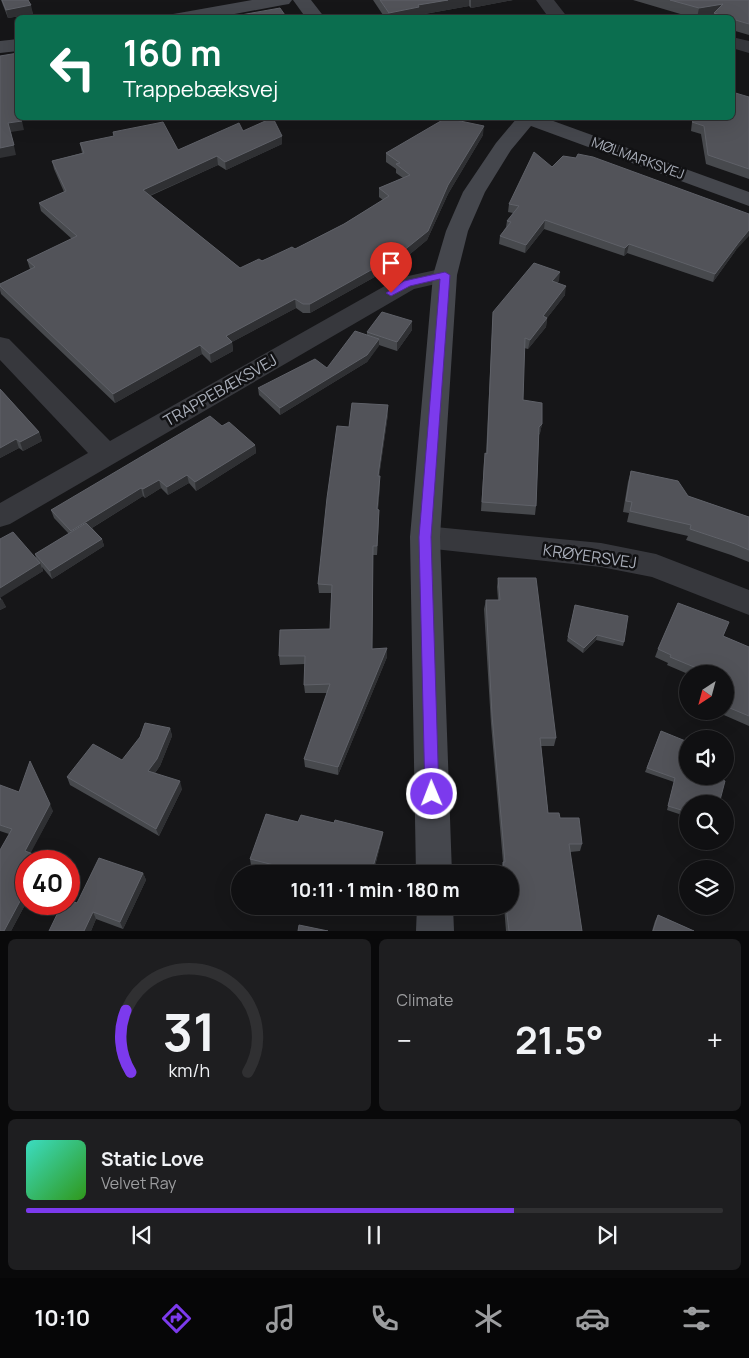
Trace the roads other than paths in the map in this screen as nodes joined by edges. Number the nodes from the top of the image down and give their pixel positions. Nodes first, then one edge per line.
1 (283, 0) edge
2 (302, 0) edge
3 (545, 0) edge
4 (196, 15) edge
5 (314, 15) edge
6 (557, 15) edge
7 (735, 43) edge
8 (15, 45) edge
9 (749, 47) edge
10 (0, 48) edge
11 (525, 120) edge
12 (532, 120) edge
13 (749, 199) edge
14 (445, 275) junction
15 (0, 345) edge
16 (107, 455) junction
17 (0, 516) edge
18 (425, 537) junction
19 (749, 604) edge
20 (434, 865) edge
21 (435, 915) edge
22 (436, 930) edge

1 - 4 street
2 - 5 street
3 - 6 street
7 - 9 street
8 - 10 street
11 - 14 street
12 - 13 street, MØLMARKSVEJ
14 - 16 street, TRAPPEBÆKSVEJ
14 - 18 street
15 - 16 street
16 - 17 street, TRAPPEBÆKSVEJ
18 - 19 street, KRØYERSVEJ
18 - 20 street
21 - 22 street

